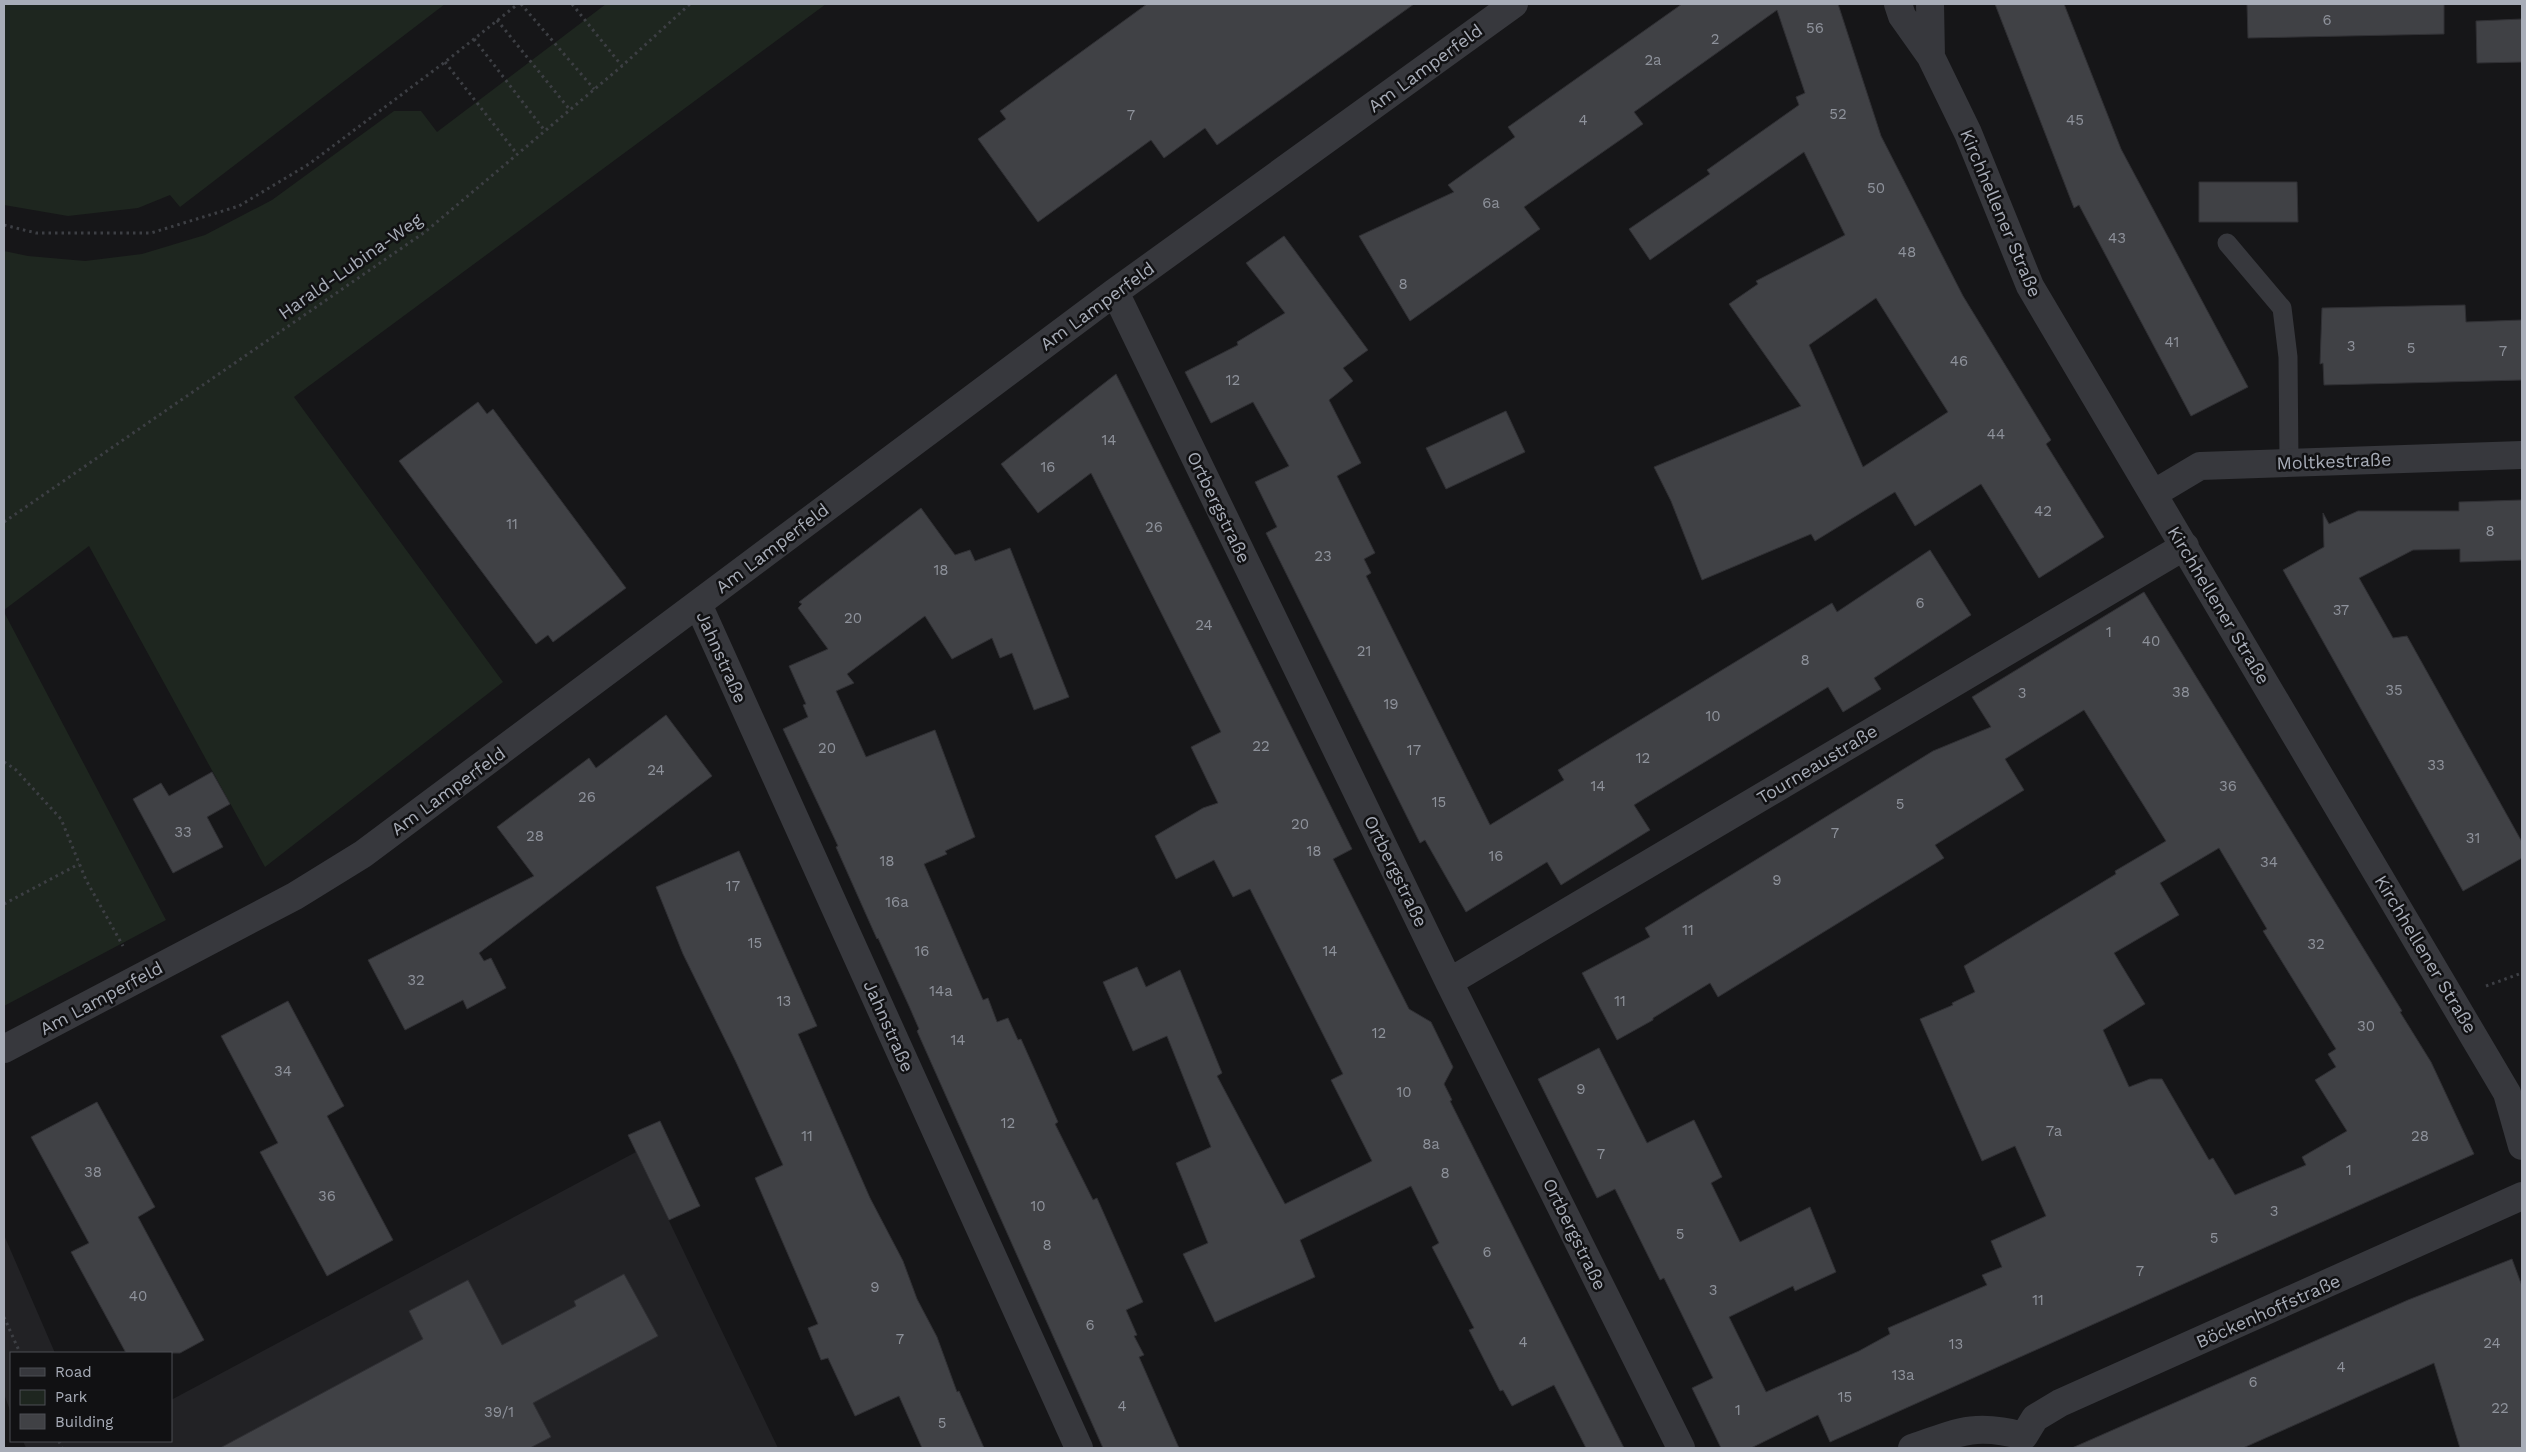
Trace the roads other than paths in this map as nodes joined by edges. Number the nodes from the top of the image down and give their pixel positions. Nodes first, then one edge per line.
1 (1514, 4) edge
2 (1898, 4) edge
3 (1930, 4) edge
4 (1931, 57) junction
5 (2227, 243) dead end
6 (1115, 292) junction
7 (2522, 455) edge
8 (2289, 462) junction
9 (2153, 494) junction
10 (2185, 546) junction
11 (698, 604) junction
12 (1449, 982) junction
13 (4, 1050) edge
14 (2522, 1146) edge
15 (2522, 1196) edge
16 (2023, 1442) edge
17 (1079, 1448) edge
18 (1681, 1448) edge
19 (1912, 1448) edge

1 - 6 street, Am Lamperfeld
2 - 4 street, Kirchhellener Straße
3 - 4 street, Kirchhellener Straße
4 - 9 street, Kirchhellener Straße
5 - 8 lane
6 - 11 street, Am Lamperfeld
6 - 12 street, Ortbergstraße
7 - 8 street, Moltkestraße
8 - 9 street, Moltkestraße
9 - 10 street, Kirchhellener Straße
10 - 12 street, Tourneaustraße
10 - 14 street, Kirchhellener Straße
11 - 13 street, Am Lamperfeld
11 - 17 street, Jahnstraße
12 - 18 street, Ortbergstraße
15 - 16 street, Böckenhoffstraße
16 - 19 street, Böckenhoffstraße

